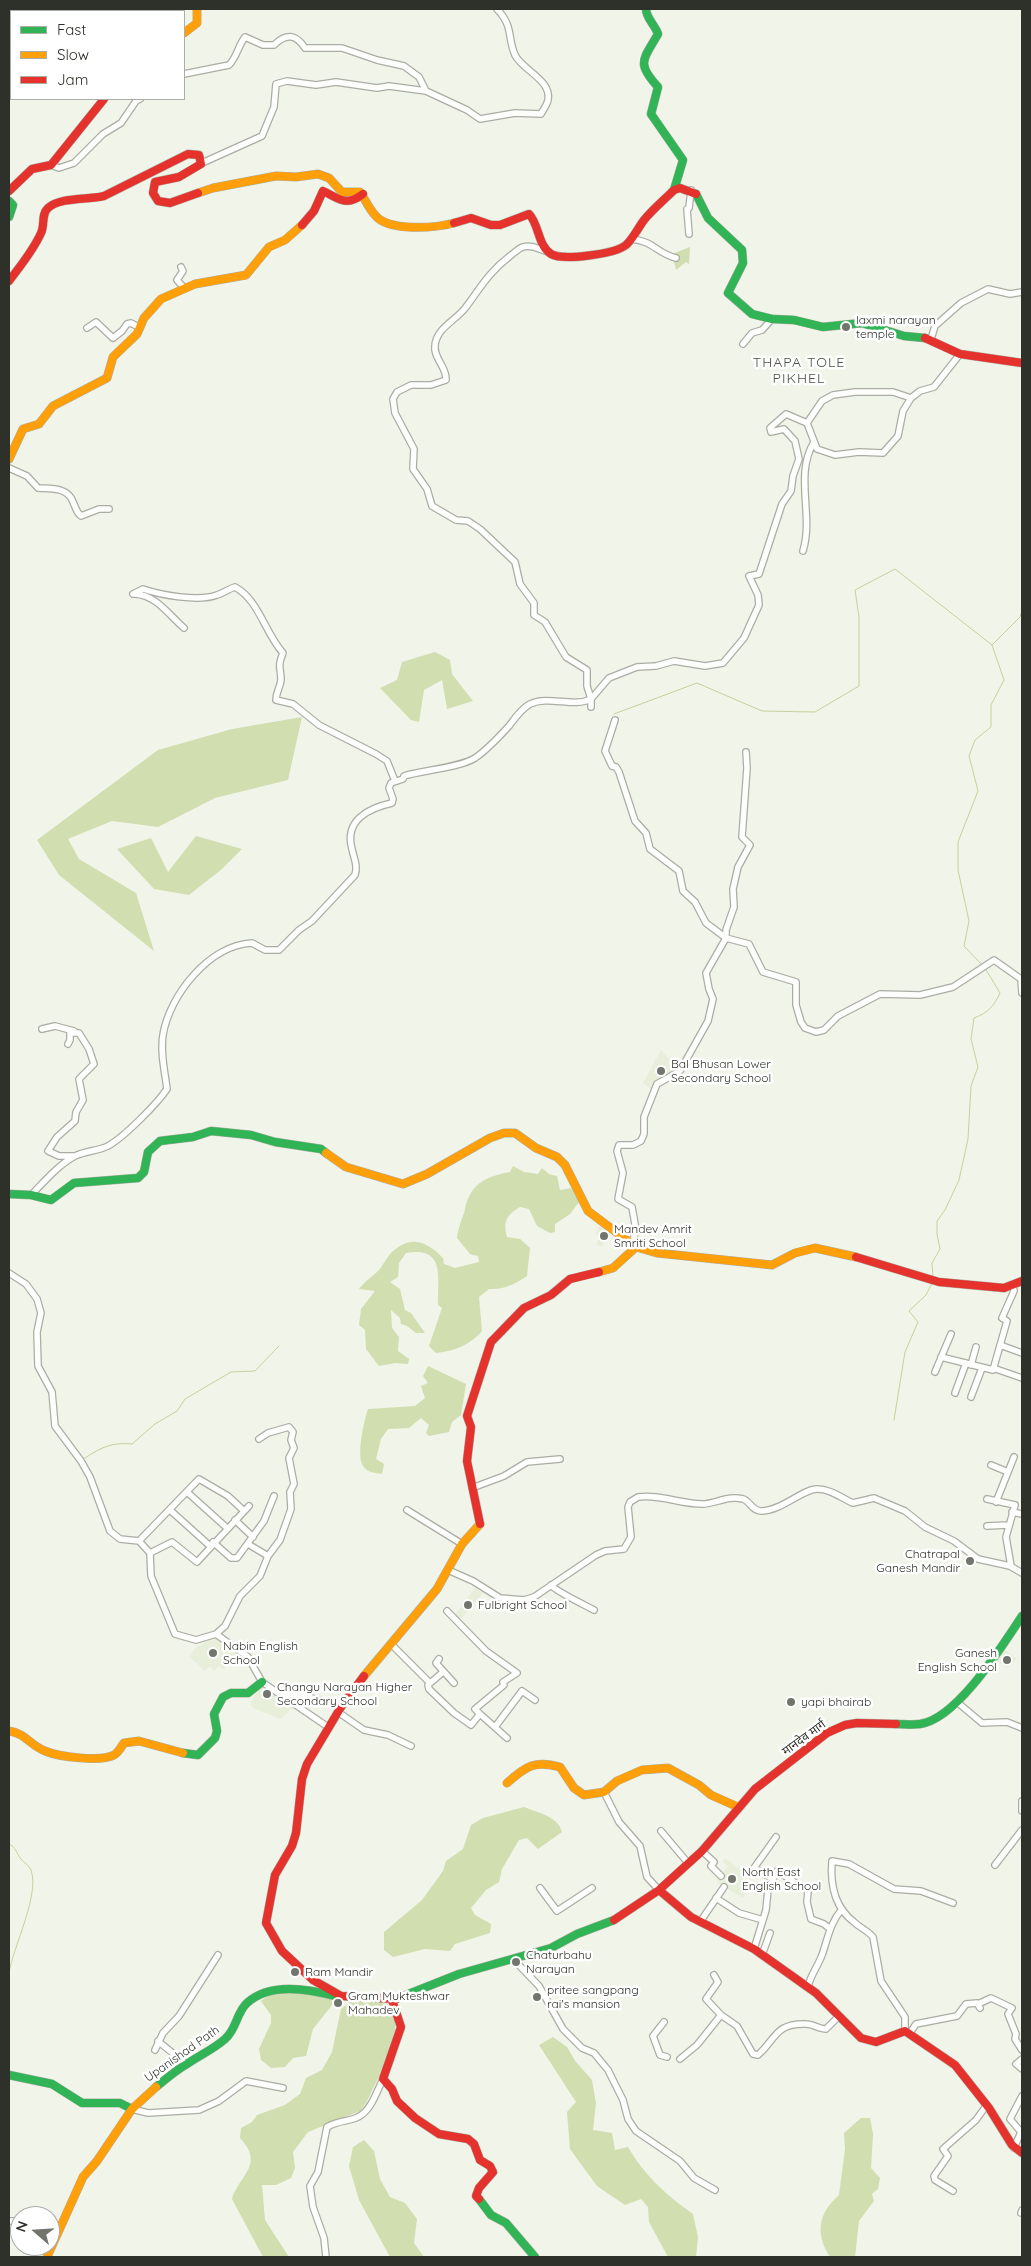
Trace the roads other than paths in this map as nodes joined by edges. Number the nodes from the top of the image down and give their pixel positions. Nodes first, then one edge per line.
1 (196, 9) edge
2 (497, 9) edge
3 (646, 9) edge
4 (185, 32) edge
5 (185, 74) edge
6 (426, 91) junction
7 (103, 100) edge
8 (138, 100) edge
9 (202, 163) junction
10 (51, 165) junction
11 (674, 190) junction
12 (690, 190) junction
13 (9, 191) edge
14 (363, 194) junction
15 (9, 201) edge
16 (9, 217) edge
17 (689, 234) dead end
18 (631, 239) junction
19 (548, 252) junction
20 (676, 258) dead end
21 (181, 267) dead end
22 (9, 281) edge
23 (184, 288) junction
24 (1022, 292) edge
25 (772, 319) junction
26 (87, 328) dead end
27 (140, 328) junction
28 (931, 339) junction
29 (743, 344) dead end
30 (960, 354) junction
31 (1022, 363) edge
32 (911, 398) junction
33 (807, 423) junction
34 (814, 442) junction
35 (9, 459) edge
36 (9, 468) edge
37 (109, 509) dead end
38 (803, 551) dead end
39 (184, 628) dead end
40 (591, 699) junction
41 (591, 707) dead end
42 (615, 720) dead end
43 (746, 752) dead end
44 (395, 781) junction
45 (726, 938) junction
46 (1022, 994) edge
47 (42, 1029) dead end
48 (74, 1032) junction
49 (68, 1044) dead end
50 (76, 1156) junction
51 (9, 1194) edge
52 (31, 1195) junction
53 (634, 1245) junction
54 (9, 1274) edge
55 (1022, 1281) edge
56 (1013, 1285) junction
57 (951, 1334) dead end
58 (1000, 1345) junction
59 (976, 1347) dead end
60 (1022, 1353) edge
61 (941, 1357) junction
62 (968, 1364) junction
63 (982, 1368) junction
64 (993, 1368) junction
65 (935, 1372) dead end
66 (1022, 1378) edge
67 (955, 1393) dead end
68 (971, 1397) dead end
69 (259, 1439) dead end
70 (1014, 1457) dead end
71 (560, 1458) dead end
72 (991, 1465) dead end
73 (1008, 1472) junction
74 (472, 1488) junction
75 (187, 1492) junction
76 (274, 1496) dead end
77 (987, 1499) dead end
78 (996, 1502) junction
79 (249, 1506) dead end
80 (170, 1510) junction
81 (407, 1510) dead end
82 (244, 1511) junction
83 (1012, 1512) junction
84 (1022, 1514) edge
85 (235, 1520) junction
86 (1008, 1525) junction
87 (987, 1526) dead end
88 (227, 1528) junction
89 (252, 1537) junction
90 (139, 1541) junction
91 (212, 1544) junction
92 (248, 1544) junction
93 (462, 1544) junction
94 (150, 1553) junction
95 (268, 1556) junction
96 (1012, 1566) junction
97 (448, 1570) junction
98 (1022, 1573) edge
99 (552, 1585) junction
100 (594, 1610) dead end
101 (447, 1611) dead end
102 (1022, 1616) edge
103 (216, 1634) junction
104 (391, 1644) junction
105 (439, 1659) dead end
106 (443, 1672) junction
107 (262, 1682) junction
108 (430, 1683) junction
109 (454, 1683) dead end
110 (280, 1694) junction
111 (535, 1700) dead end
112 (957, 1702) junction
113 (340, 1709) junction
114 (480, 1714) junction
115 (328, 1727) junction
116 (495, 1727) junction
117 (1022, 1728) edge
118 (9, 1732) edge
119 (507, 1738) dead end
120 (411, 1746) dead end
121 (507, 1783) dead end
122 (604, 1792) junction
123 (1022, 1801) edge
124 (738, 1806) junction
125 (1022, 1811) edge
126 (1022, 1830) edge
127 (660, 1831) dead end
128 (776, 1837) dead end
129 (702, 1851) junction
130 (688, 1863) junction
131 (995, 1865) dead end
132 (721, 1876) dead end
133 (772, 1879) junction
134 (724, 1887) dead end
135 (540, 1888) dead end
136 (592, 1888) dead end
137 (660, 1890) junction
138 (716, 1898) junction
139 (953, 1902) dead end
140 (842, 1909) junction
141 (763, 1920) junction
142 (700, 1922) junction
143 (830, 1929) junction
144 (770, 1933) dead end
145 (754, 1949) junction
146 (218, 1955) dead end
147 (762, 1955) junction
148 (514, 1960) junction
149 (714, 1975) dead end
150 (808, 1987) junction
151 (341, 1996) junction
152 (392, 2000) junction
153 (722, 2015) junction
154 (839, 2016) junction
155 (664, 2022) dead end
156 (907, 2032) junction
157 (158, 2040) junction
158 (154, 2050) dead end
159 (1022, 2050) edge
160 (667, 2057) dead end
161 (680, 2059) dead end
162 (1022, 2059) edge
163 (186, 2064) junction
164 (1022, 2069) edge
165 (9, 2075) edge
166 (383, 2079) junction
167 (283, 2088) dead end
168 (1022, 2096) edge
169 (986, 2106) junction
170 (132, 2109) junction
171 (1014, 2148) junction
172 (1022, 2153) edge
173 (715, 2190) dead end
174 (953, 2191) dead end
175 (60, 2221) edge
176 (326, 2257) edge
177 (535, 2257) edge

1 - 4 main road
2 - 6 street
3 - 11 main road
5 - 6 street
6 - 9 street
7 - 10 main road
8 - 10 street
9 - 14 main road
9 - 22 main road
10 - 13 main road
11 - 12 main road
11 - 18 main road
12 - 17 street
12 - 25 main road
14 - 19 main road
14 - 23 main road
15 - 16 main road
18 - 19 main road
18 - 20 street
19 - 40 street
21 - 23 street
23 - 27 main road
24 - 28 street
25 - 28 main road
25 - 29 street
26 - 27 street
27 - 35 main road
28 - 30 main road
30 - 31 main road
30 - 32 street
32 - 33 street
32 - 34 street
33 - 34 street
33 - 40 street
34 - 38 street
36 - 37 street
39 - 44 street
40 - 41 street
40 - 44 street
42 - 45 street
43 - 45 street
44 - 50 street
45 - 46 street
45 - 53 street
47 - 48 street
48 - 49 street
48 - 50 street
50 - 52 street
51 - 52 main road
52 - 53 main road
53 - 56 main road
53 - 74 main road
54 - 90 street
55 - 56 main road
56 - 58 street
57 - 61 street
58 - 60 street
58 - 64 street
59 - 62 street
61 - 62 street
61 - 65 street
62 - 63 street
62 - 67 street
63 - 64 street
63 - 68 street
64 - 66 street
69 - 95 street
70 - 73 street
71 - 74 street
72 - 73 street
73 - 78 street
74 - 93 main road
75 - 80 street
75 - 82 street
75 - 88 street
76 - 89 street
77 - 78 street
78 - 83 street
79 - 82 street
80 - 90 street
80 - 91 street
81 - 93 street
82 - 85 street
83 - 84 street
83 - 86 street
85 - 88 street
85 - 89 street
86 - 87 street
86 - 96 street
88 - 91 street
89 - 92 street
90 - 94 street
91 - 92 street
91 - 94 street
92 - 95 street
93 - 97 main road
94 - 103 street
95 - 103 street
96 - 98 street
96 - 99 street
97 - 99 street
97 - 104 main road
99 - 100 street
101 - 114 street
102 - 112 main road, मानदेव मार्ग
103 - 107 street
104 - 108 street
104 - 113 main road
105 - 106 street
106 - 108 street
106 - 109 street
107 - 110 street
107 - 118 main road
108 - 114 street
110 - 113 street
110 - 115 street
111 - 116 street
112 - 117 street
112 - 124 main road, मानदेव मार्ग
113 - 115 main road
113 - 120 street
114 - 116 street
115 - 151 main road
116 - 119 street
121 - 122 main road
122 - 124 main road
122 - 137 street
123 - 125 street
124 - 129 main road, मानदेव मार्ग
126 - 131 street
127 - 130 street
128 - 133 street
129 - 130 main road, मानदेव मार्ग
129 - 132 street
130 - 137 main road, मानदेव मार्ग
133 - 141 street
133 - 143 street
134 - 138 street
135 - 136 street
137 - 142 main road
137 - 148 main road, मानदेव मार्ग
138 - 141 street
138 - 142 street
139 - 140 street
140 - 143 street
140 - 156 street
141 - 145 street
142 - 145 main road
143 - 150 street
144 - 147 street
145 - 147 main road
146 - 157 street
147 - 150 main road
148 - 152 main road, मानदेव मार्ग
148 - 173 street
149 - 153 street
150 - 154 main road
151 - 152 main road, Upanishad Path
151 - 163 main road, Upanishad Path
152 - 166 main road
153 - 154 street
153 - 161 street
154 - 156 main road
155 - 160 street
156 - 159 street
156 - 169 main road
157 - 158 street
157 - 163 street
162 - 164 street
163 - 170 main road, Upanishad Path
165 - 170 main road
166 - 176 street
166 - 177 main road
167 - 170 street
168 - 171 street
169 - 171 main road
169 - 174 street
170 - 175 main road, Upanishad Path
171 - 172 main road

